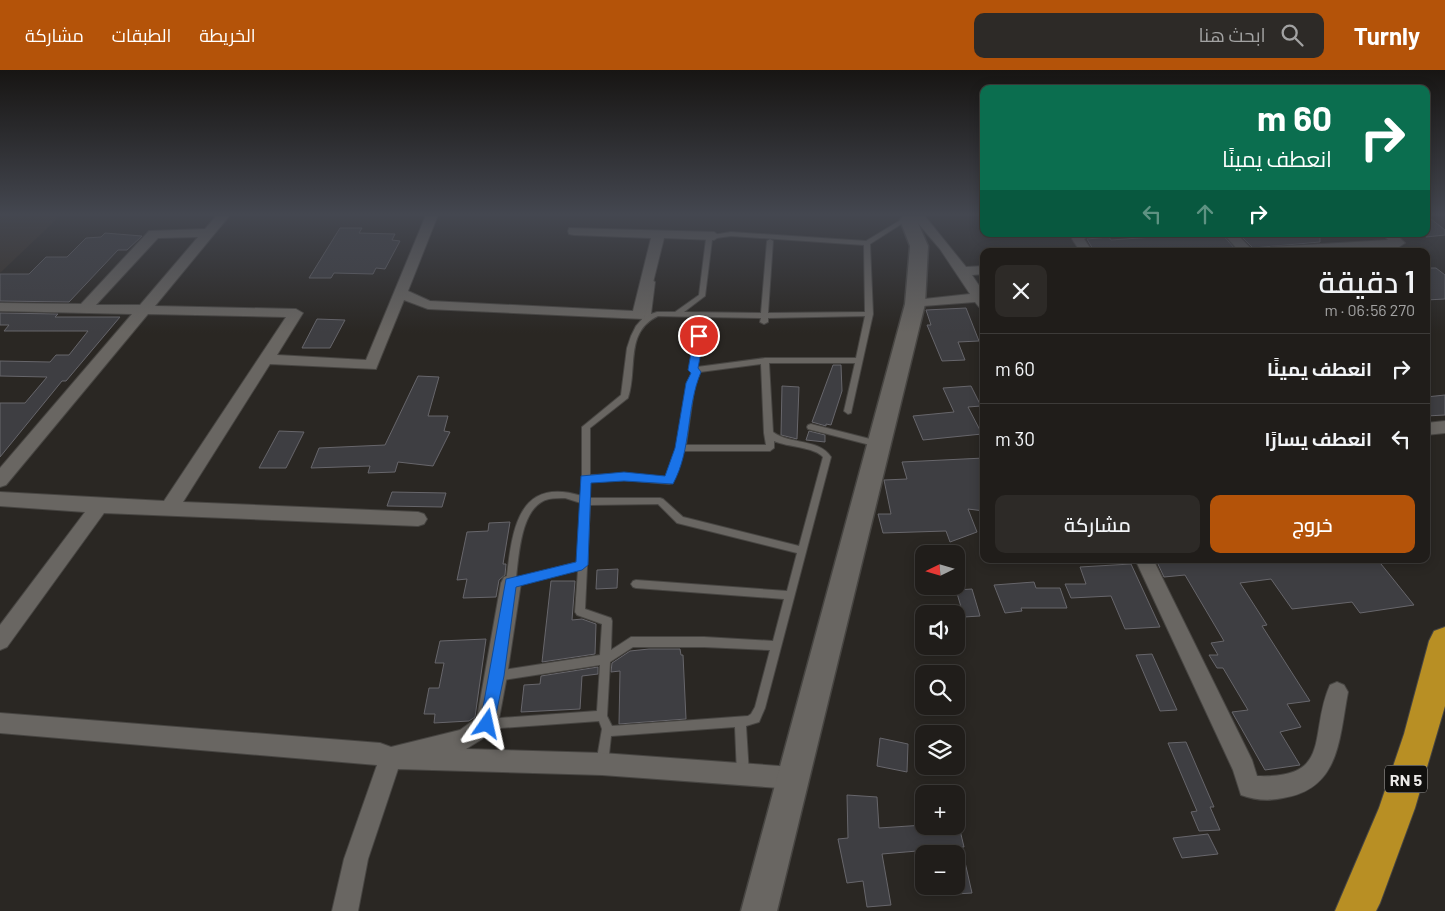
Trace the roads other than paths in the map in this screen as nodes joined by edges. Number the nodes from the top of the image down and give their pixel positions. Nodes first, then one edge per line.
1 (135, 254) edge
2 (191, 254) edge
3 (416, 254) edge
4 (653, 254) edge
5 (655, 254) edge
6 (707, 254) edge
7 (769, 254) edge
8 (867, 254) edge
9 (918, 254) edge
10 (950, 254) edge
11 (980, 270) edge
12 (963, 271) junction
13 (400, 293) junction
14 (980, 298) edge
15 (980, 301) edge
16 (915, 304) junction
17 (0, 307) edge
18 (84, 309) junction
19 (143, 310) junction
20 (677, 314) junction
21 (869, 314) junction
22 (702, 315) junction
23 (647, 316) junction
24 (764, 319) junction
25 (266, 359) junction
26 (859, 360) junction
27 (765, 361) junction
28 (693, 370) junction
29 (848, 412) dead end
30 (811, 427) dead end
31 (1445, 427) edge
32 (1430, 429) edge
33 (768, 433) junction
34 (878, 444) junction
35 (681, 448) junction
36 (585, 479) junction
37 (0, 480) edge
38 (0, 498) edge
39 (586, 501) junction
40 (100, 506) junction
41 (169, 508) junction
42 (418, 519) dead end
43 (803, 551) junction
44 (1146, 563) edge
45 (582, 565) junction
46 (510, 583) junction
47 (636, 584) dead end
48 (791, 595) junction
49 (0, 641) edge
50 (1445, 642) edge
51 (777, 646) junction
52 (606, 659) junction
53 (497, 676) junction
54 (1337, 692) dead end
55 (602, 716) junction
56 (740, 722) junction
57 (0, 723) edge
58 (487, 724) junction
59 (607, 729) junction
60 (391, 758) junction
61 (602, 764) junction
62 (744, 774) junction
63 (793, 778) junction
64 (345, 911) edge
65 (759, 911) edge
66 (1354, 911) edge

1 - 18 street
2 - 19 street
3 - 13 street
4 - 13 street
5 - 23 lane
6 - 20 lane
7 - 24 lane
8 - 21 lane
9 - 16 main road
10 - 12 street
11 - 12 street
12 - 14 street
13 - 25 street
15 - 16 street
16 - 34 main road
17 - 18 street
18 - 19 street
19 - 25 street
19 - 37 street
20 - 22 lane
20 - 23 lane
21 - 24 lane
21 - 26 lane
22 - 24 lane
22 - 28 lane
23 - 36 lane
25 - 41 street
26 - 27 lane
26 - 29 lane
27 - 28 lane
27 - 33 lane
28 - 35 lane
30 - 34 lane
31 - 32 street
33 - 35 lane
33 - 43 lane
34 - 63 main road
35 - 36 lane
36 - 39 lane
38 - 40 street
39 - 43 lane
39 - 45 lane
39 - 46 lane
40 - 41 street
40 - 49 street
41 - 42 street
43 - 48 lane
44 - 54 street
45 - 46 lane
45 - 52 lane
46 - 53 street
47 - 48 lane
48 - 51 lane
50 - 66 highway, RN 5
51 - 52 lane
51 - 56 lane
52 - 53 lane
52 - 55 lane
53 - 58 street
55 - 58 lane
55 - 59 lane
56 - 59 lane
56 - 62 lane
57 - 60 street
58 - 60 street
59 - 61 lane
60 - 61 street
60 - 64 street
61 - 62 street
62 - 63 street
63 - 65 main road

